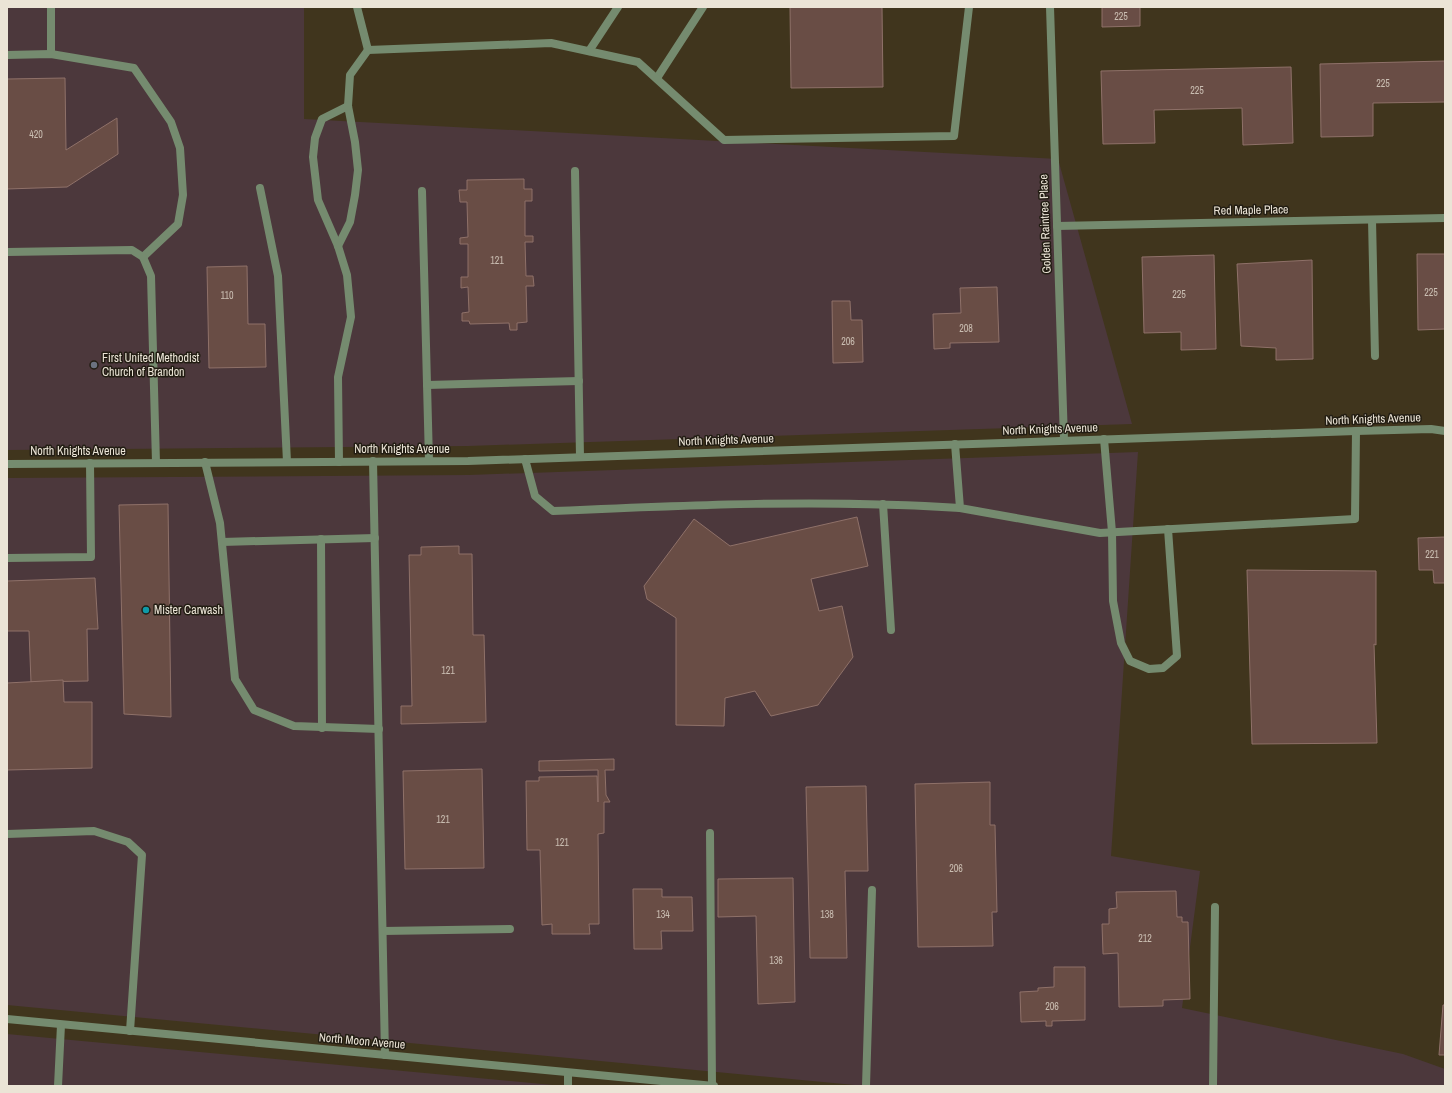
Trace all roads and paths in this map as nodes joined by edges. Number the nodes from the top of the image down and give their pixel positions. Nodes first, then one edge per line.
1 (51, 7) edge
2 (357, 7) edge
3 (618, 7) edge
4 (703, 7) edge
5 (970, 7) edge
6 (1050, 7) edge
7 (368, 50) junction
8 (589, 51) junction
9 (51, 54) junction
10 (7, 55) edge
11 (656, 78) junction
12 (348, 106) junction
13 (575, 171) dead end
14 (260, 188) dead end
15 (422, 191) dead end
16 (1445, 218) edge
17 (1372, 220) junction
18 (1057, 226) junction
19 (338, 246) junction
20 (7, 252) edge
21 (142, 257) junction
22 (1375, 356) dead end
23 (579, 381) junction
24 (427, 385) junction
25 (1356, 431) junction
26 (1445, 431) edge
27 (1104, 439) junction
28 (1064, 440) junction
29 (955, 444) junction
30 (580, 457) junction
31 (525, 459) junction
32 (373, 461) junction
33 (429, 461) junction
34 (205, 462) junction
35 (287, 462) junction
36 (339, 462) junction
37 (90, 463) junction
38 (156, 463) junction
39 (7, 464) edge
40 (883, 504) junction
41 (960, 508) junction
42 (1168, 529) junction
43 (1112, 532) junction
44 (375, 538) junction
45 (321, 539) junction
46 (222, 542) junction
47 (7, 558) edge
48 (891, 630) dead end
49 (322, 728) junction
50 (379, 729) junction
51 (710, 833) dead end
52 (7, 834) edge
53 (872, 890) dead end
54 (1215, 907) dead end
55 (510, 929) dead end
56 (383, 931) junction
57 (7, 1019) edge
58 (61, 1025) junction
59 (130, 1031) junction
60 (386, 1055) junction
61 (568, 1073) junction
62 (58, 1086) edge
63 (568, 1086) edge
64 (713, 1086) edge
65 (866, 1086) edge
66 (1213, 1086) edge

1 - 9 street
2 - 7 street
3 - 8 street
4 - 11 street
5 - 11 street
6 - 18 street, Golden Raintree Place
7 - 8 street
7 - 12 street
8 - 11 street
9 - 10 street
9 - 21 street
12 - 19 street
12 - 19 street
13 - 23 street
14 - 35 street
15 - 24 street
16 - 17 street, Red Maple Place
17 - 18 street, Red Maple Place
17 - 22 street
18 - 28 street, Golden Raintree Place
19 - 36 street
20 - 21 street
21 - 38 street
23 - 24 street
23 - 30 street
24 - 33 street
25 - 26 street, North Knights Avenue
25 - 27 street, North Knights Avenue
25 - 42 street
27 - 28 street, North Knights Avenue
27 - 43 street
28 - 29 street, North Knights Avenue
29 - 30 street, North Knights Avenue
29 - 41 street
30 - 31 street, North Knights Avenue
31 - 33 street, North Knights Avenue
31 - 40 street
32 - 33 street, North Knights Avenue
32 - 36 street, North Knights Avenue
32 - 44 street
34 - 35 street, North Knights Avenue
34 - 38 street, North Knights Avenue
34 - 46 street
35 - 36 street, North Knights Avenue
37 - 38 street, North Knights Avenue
37 - 39 street, North Knights Avenue
37 - 47 street
40 - 41 street
40 - 48 street
41 - 43 street
42 - 43 street
42 - 43 street
44 - 45 street
44 - 50 street
45 - 46 street
45 - 49 street
46 - 49 street
49 - 50 street
50 - 56 street
51 - 64 street
52 - 59 street
53 - 65 street
54 - 66 street
55 - 56 street
56 - 60 street
57 - 58 street, North Moon Avenue
58 - 59 street, North Moon Avenue
58 - 62 street
59 - 60 street, North Moon Avenue
60 - 61 street, North Moon Avenue
61 - 63 street
61 - 64 street, North Moon Avenue

